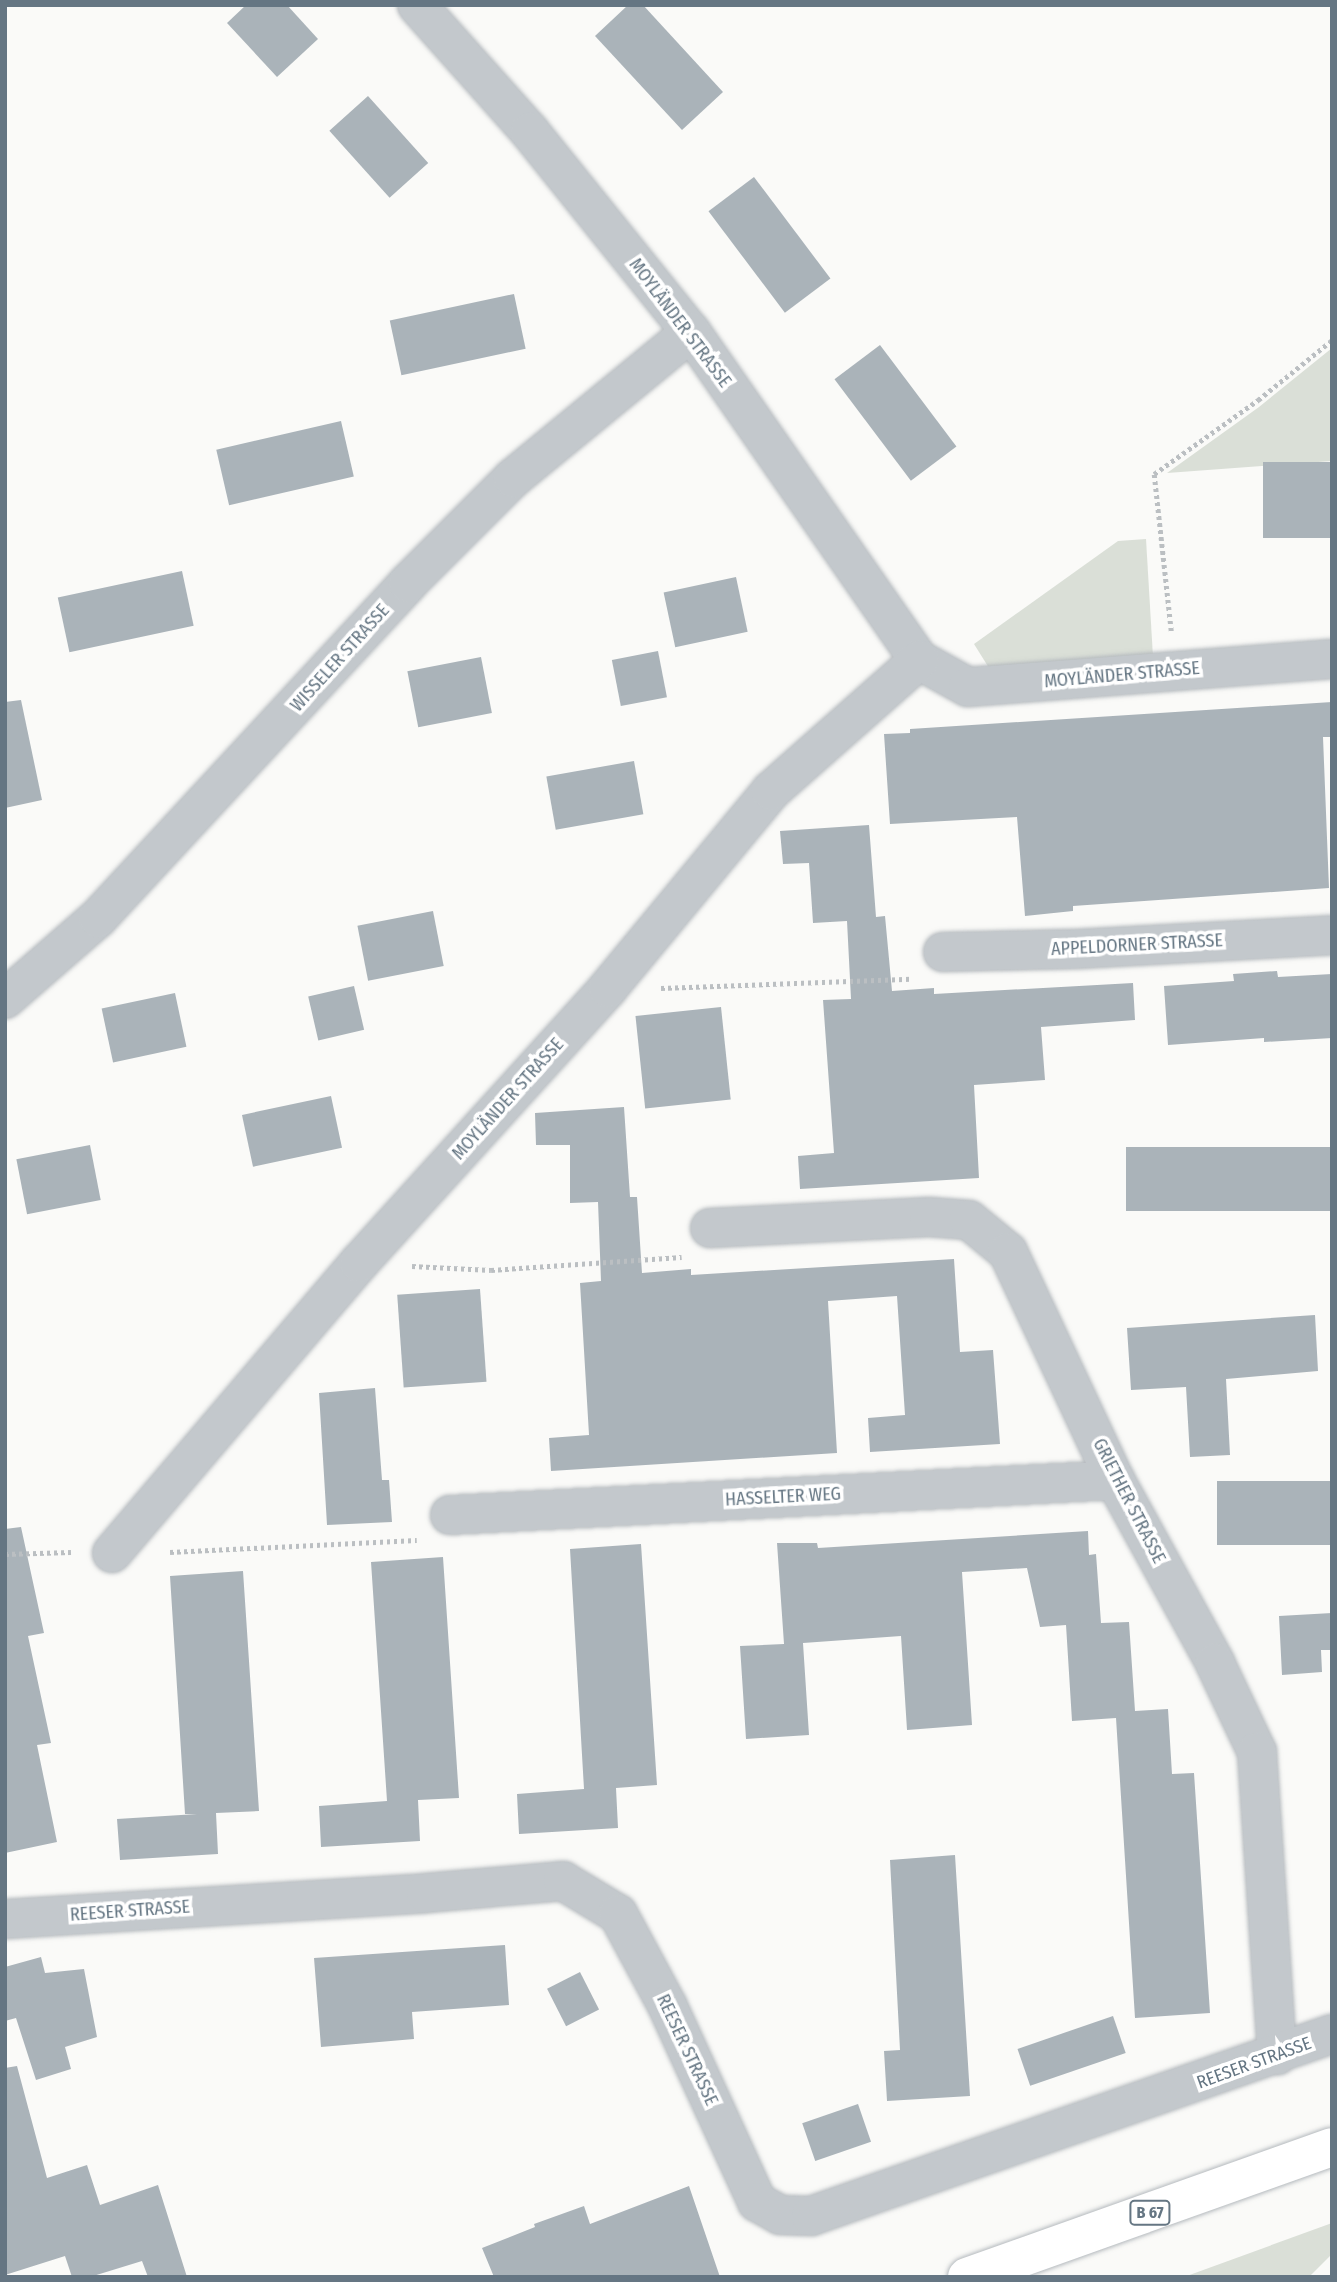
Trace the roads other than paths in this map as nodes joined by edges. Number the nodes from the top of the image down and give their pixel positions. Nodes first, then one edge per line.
1 (417, 5) edge
2 (691, 332) junction
3 (1332, 659) edge
4 (919, 660) junction
5 (1332, 935) edge
6 (943, 952) road end
7 (5, 999) edge
8 (710, 1228) road end
9 (1115, 1480) junction
10 (450, 1515) road end
11 (112, 1553) road end
12 (5, 1919) edge
13 (1332, 2035) edge
14 (1277, 2055) junction
15 (1332, 2147) edge
16 (967, 2277) edge

1 - 2 street, MOYLÄNDER STRASSE
2 - 4 street, MOYLÄNDER STRASSE
2 - 7 street, WISSELER STRASSE
3 - 4 street, MOYLÄNDER STRASSE
4 - 11 street, MOYLÄNDER STRASSE
5 - 6 street, APPELDORNER STRASSE
8 - 9 street, GRIETHER STRASSE
9 - 10 street, HASSELTER WEG
9 - 14 street, GRIETHER STRASSE
12 - 14 street, REESER STRASSE
13 - 14 street, REESER STRASSE
15 - 16 main road, B 67

